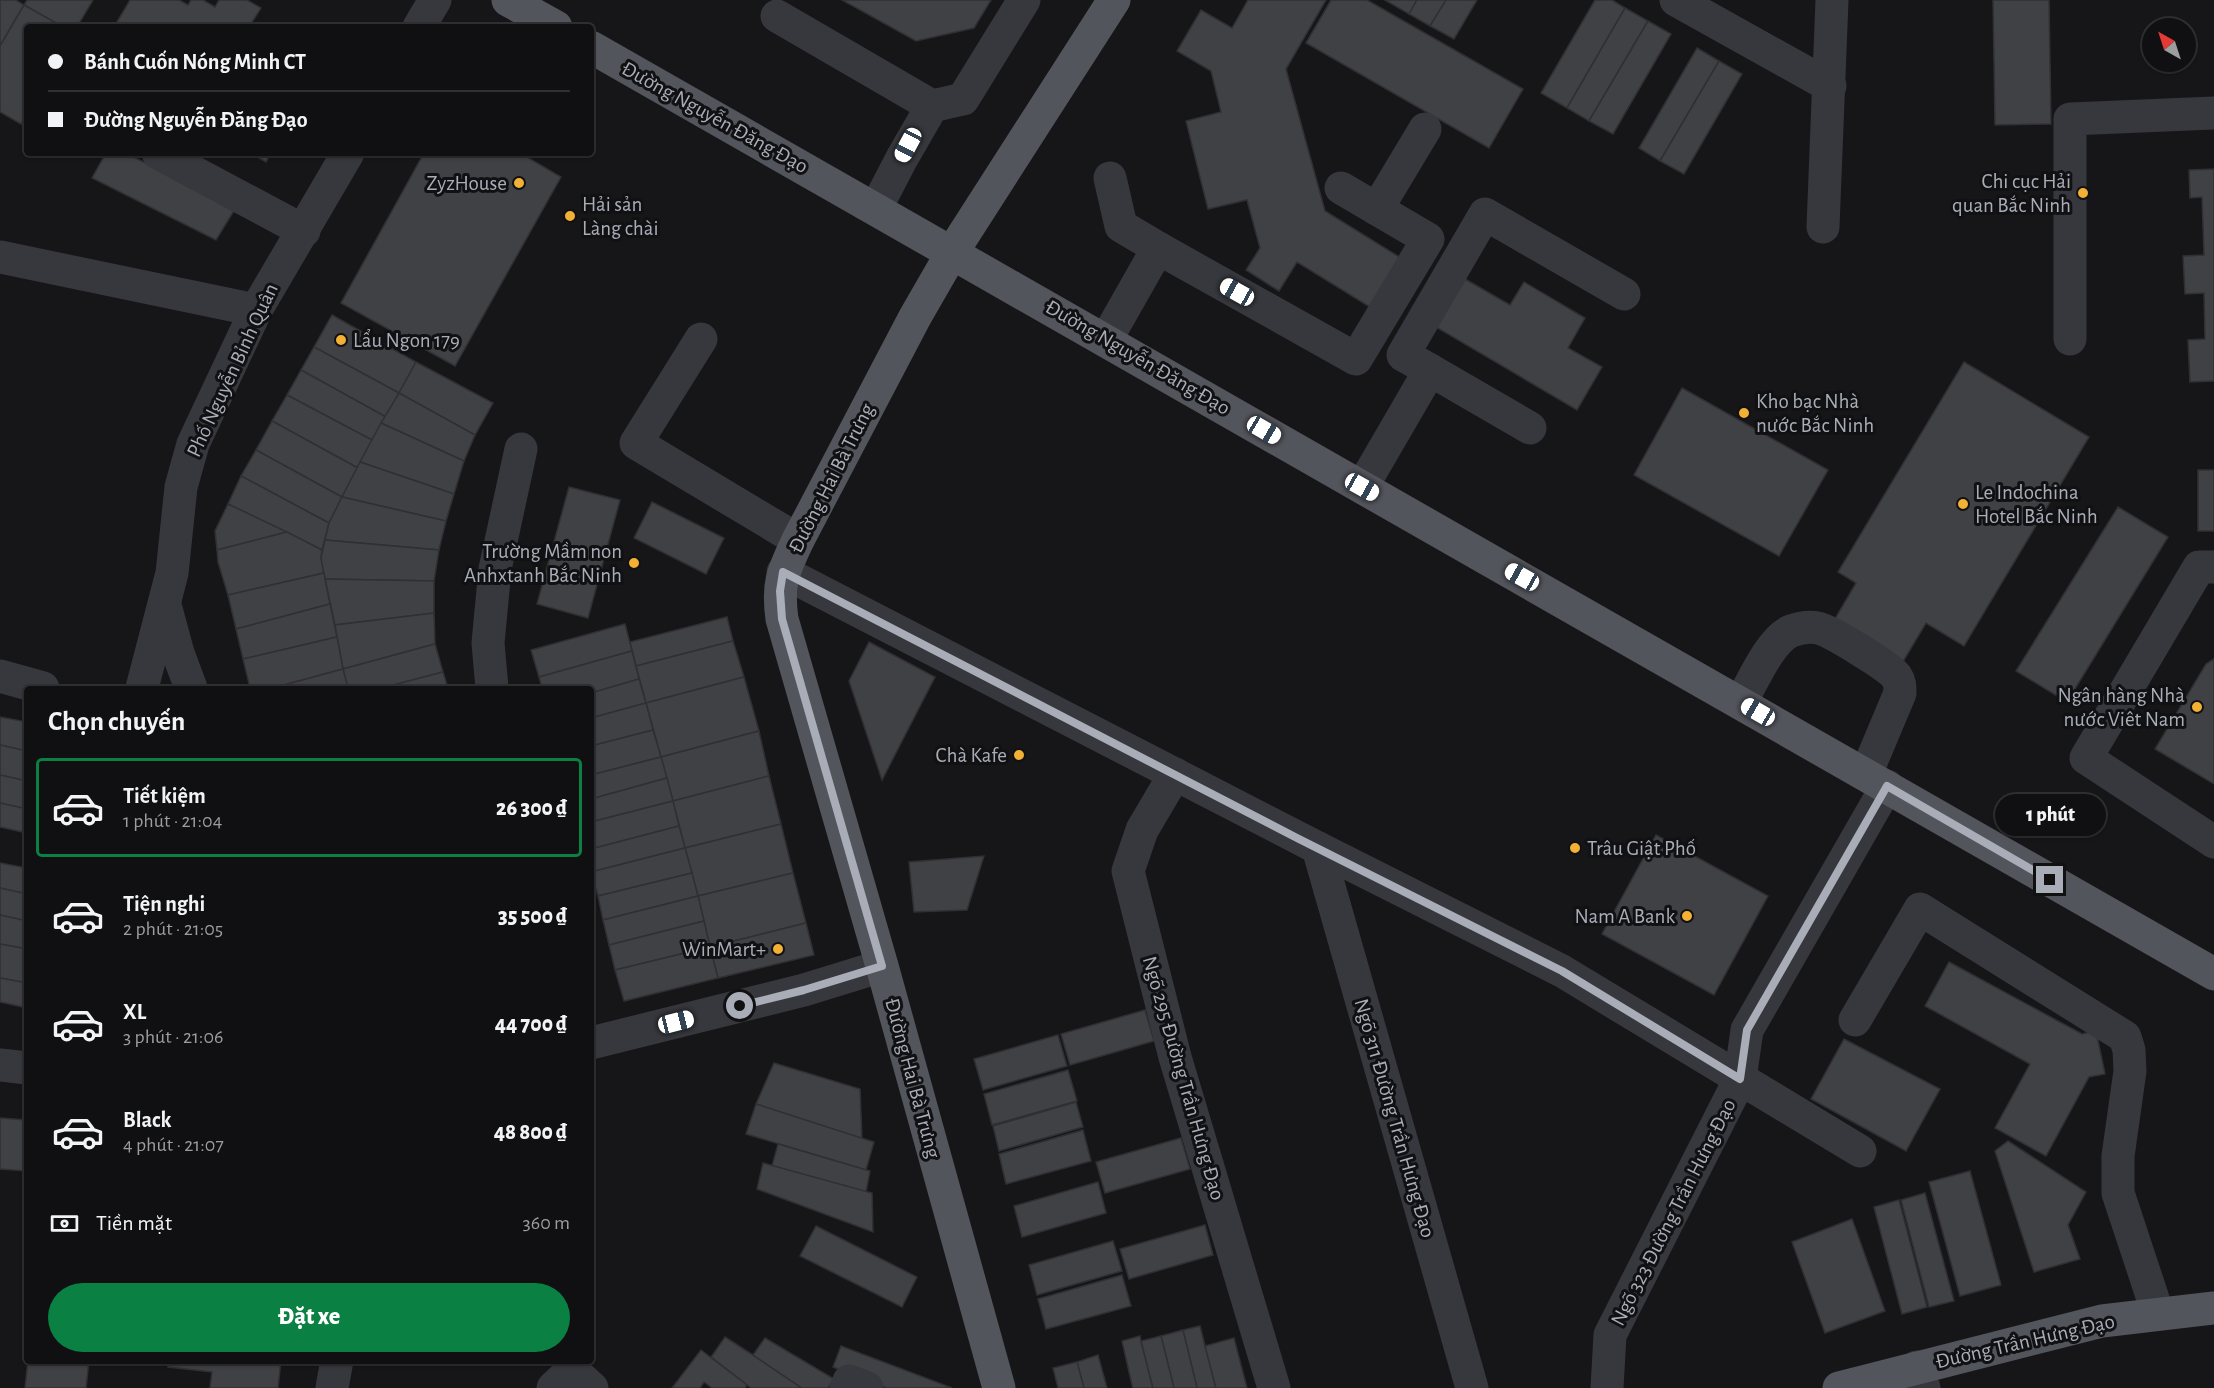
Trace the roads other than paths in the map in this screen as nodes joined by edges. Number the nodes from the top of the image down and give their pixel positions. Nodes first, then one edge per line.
1 (435, 0) edge
2 (508, 0) edge
3 (1024, 0) edge
4 (1114, 0) edge
5 (1676, 0) edge
6 (1832, 0) edge
7 (777, 16) dead end
8 (421, 24) edge
9 (551, 24) edge
10 (594, 49) edge
11 (1830, 86) junction
12 (932, 106) junction
13 (2214, 113) edge
14 (1425, 129) dead end
15 (164, 156) edge
16 (346, 156) edge
17 (1110, 178) dead end
18 (1341, 188) dead end
19 (876, 208) junction
20 (1377, 209) junction
21 (1823, 227) dead end
22 (304, 231) junction
23 (1158, 248) junction
24 (952, 251) junction
25 (0, 257) edge
26 (1623, 294) dead end
27 (256, 310) junction
28 (1107, 338) junction
29 (701, 339) dead end
30 (2070, 339) dead end
31 (1430, 370) junction
32 (1530, 428) dead end
33 (521, 449) dead end
34 (1362, 487) junction
35 (798, 540) junction
36 (2214, 567) edge
37 (783, 572) junction
38 (165, 604) junction
39 (0, 676) edge
40 (36, 686) edge
41 (143, 686) edge
42 (190, 686) edge
43 (492, 686) edge
44 (1741, 702) junction
45 (1175, 774) junction
46 (1876, 780) junction
47 (2214, 842) edge
48 (1318, 848) junction
49 (882, 966) junction
50 (2214, 974) edge
51 (1855, 1020) dead end
52 (594, 1043) edge
53 (0, 1065) edge
54 (24, 1068) edge
55 (1740, 1079) junction
56 (1860, 1151) dead end
57 (2214, 1308) edge
58 (2158, 1314) junction
59 (336, 1364) edge
60 (1921, 1377) edge
61 (332, 1388) edge
62 (553, 1388) edge
63 (592, 1388) edge
64 (846, 1388) edge
65 (867, 1388) edge
66 (999, 1388) edge
67 (1274, 1388) edge
68 (1472, 1388) edge
69 (1606, 1388) edge
70 (1839, 1388) edge

1 - 8 street
2 - 9 main road
3 - 12 street
4 - 24 main road, Đường Hai Bà Trưng
5 - 11 street
6 - 11 street
7 - 12 street
10 - 19 main road, Đường Nguyễn Đăng Đạo
11 - 21 street
12 - 19 street
13 - 30 street
14 - 20 street
15 - 22 street
16 - 22 street, Phố Nguyễn Bỉnh Quân
17 - 23 street
18 - 20 street
19 - 24 main road, Đường Nguyễn Đăng Đạo
20 - 23 street
22 - 27 street, Phố Nguyễn Bỉnh Quân
23 - 28 street
24 - 28 main road, Đường Nguyễn Đăng Đạo
24 - 35 main road, Đường Hai Bà Trưng
25 - 27 street
26 - 31 street
27 - 38 street, Phố Nguyễn Bỉnh Quân
28 - 34 main road, Đường Nguyễn Đăng Đạo
29 - 35 street
31 - 32 street
31 - 34 street
33 - 43 street
34 - 44 main road, Đường Nguyễn Đăng Đạo
35 - 37 main road, Đường Hai Bà Trưng
36 - 47 street
37 - 45 street
37 - 49 main road, Đường Hai Bà Trưng
38 - 41 street, Phố Nguyễn Bỉnh Quân
38 - 42 street, Phố Nguyễn Bỉnh Quân
39 - 40 street
44 - 46 main road, Đường Nguyễn Đăng Đạo
44 - 46 street, Ngõ 323 Đường Trần Hưng Đạo
45 - 48 street
45 - 67 street, Ngõ 295 Đường Trần Hưng Đạo
46 - 50 main road, Đường Nguyễn Đăng Đạo
46 - 55 street, Ngõ 323 Đường Trần Hưng Đạo
48 - 55 street
48 - 68 street, Ngõ 311 Đường Trần Hưng Đạo
49 - 52 street
49 - 66 main road, Đường Hai Bà Trưng
51 - 58 street
53 - 54 street
55 - 56 street
55 - 69 street, Ngõ 323 Đường Trần Hưng Đạo
57 - 58 main road, Đường Trần Hưng Đạo
58 - 60 main road, Đường Trần Hưng Đạo
59 - 61 street
60 - 70 main road, Đường Trần Hưng Đạo
62 - 63 street
64 - 65 street

